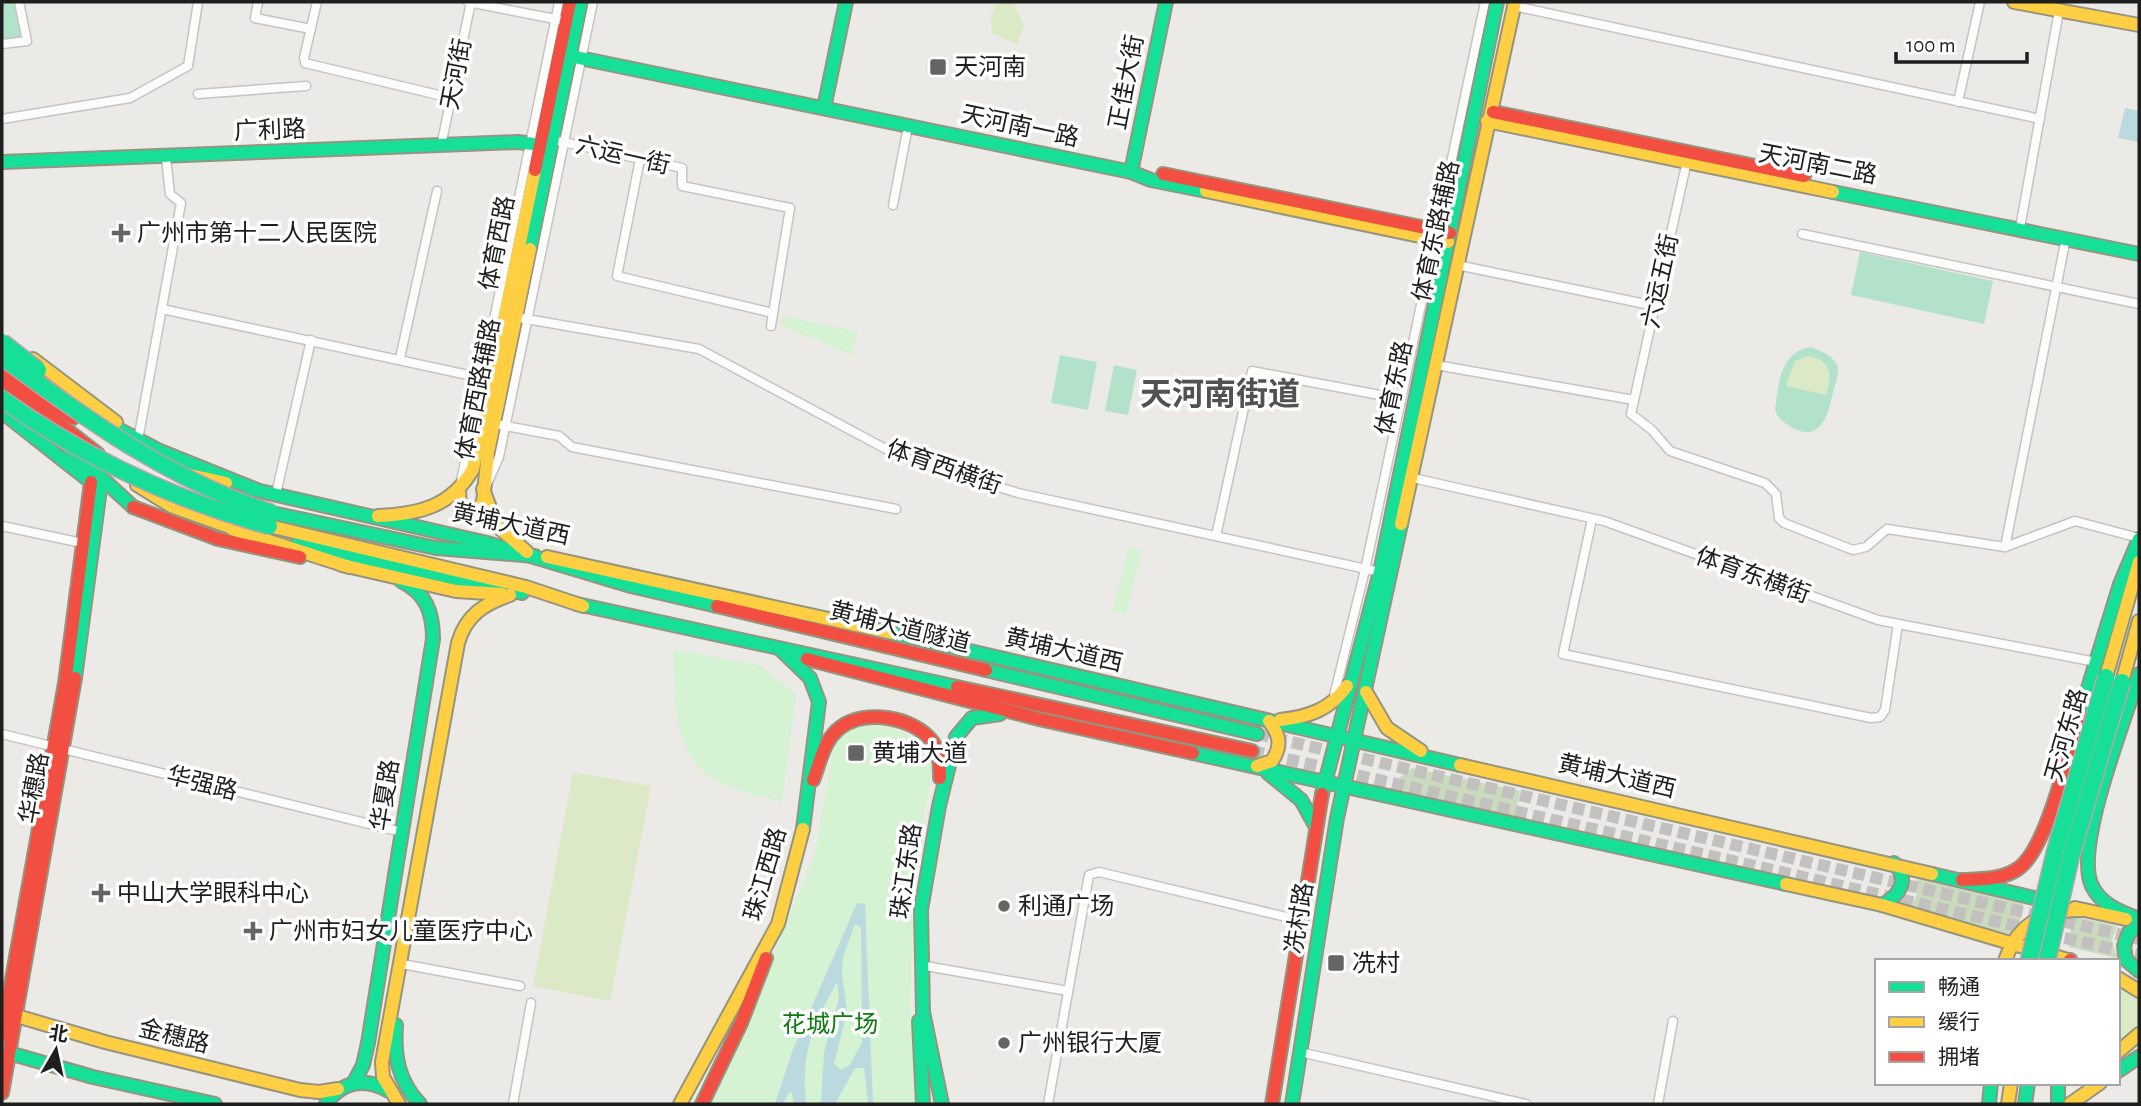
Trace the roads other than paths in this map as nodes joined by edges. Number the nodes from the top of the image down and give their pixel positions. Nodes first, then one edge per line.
1 (19, 2) edge
2 (198, 2) edge
3 (258, 2) edge
4 (317, 2) edge
5 (470, 2) edge
6 (559, 2) edge
7 (570, 2) edge
8 (581, 2) edge
9 (593, 2) edge
10 (846, 2) edge
11 (1166, 2) edge
12 (1485, 2) edge
13 (1497, 2) edge
14 (1980, 2) edge
15 (2014, 2) edge
16 (1515, 4) edge
17 (2059, 11) junction
18 (561, 20) junction
19 (2139, 25) edge
20 (311, 29) junction
21 (2, 44) edge
22 (575, 57) junction
23 (306, 86) dead end
24 (198, 94) dead end
25 (451, 98) junction
26 (1958, 102) junction
27 (824, 108) junction
28 (1490, 117) junction
29 (2, 119) edge
30 (2040, 119) junction
31 (908, 126) junction
32 (546, 142) junction
33 (441, 146) junction
34 (166, 158) junction
35 (640, 159) junction
36 (1687, 161) junction
37 (2, 162) edge
38 (1131, 172) junction
39 (437, 191) dead end
40 (893, 205) dead end
41 (2021, 225) junction
42 (1802, 234) dead end
43 (1442, 236) junction
44 (2066, 238) junction
45 (2139, 246) edge
46 (2139, 254) edge
47 (1457, 265) junction
48 (2056, 287) junction
49 (2139, 304) edge
50 (1655, 306) junction
51 (162, 309) junction
52 (773, 313) junction
53 (521, 318) junction
54 (771, 326) dead end
55 (2, 336) edge
56 (311, 340) junction
57 (2, 342) edge
58 (2, 350) edge
59 (2, 356) edge
60 (400, 358) junction
61 (1436, 365) junction
62 (2, 368) edge
63 (2, 379) edge
64 (486, 379) junction
65 (2, 393) edge
66 (2, 399) edge
67 (1401, 399) junction
68 (1634, 400) junction
69 (80, 411) junction
70 (2, 412) edge
71 (499, 425) junction
72 (138, 441) junction
73 (1413, 478) junction
74 (96, 485) junction
75 (459, 489) junction
76 (483, 489) junction
77 (257, 490) junction
78 (276, 494) junction
79 (133, 507) junction
80 (897, 509) dead end
81 (367, 516) junction
82 (271, 519) junction
83 (1591, 519) junction
84 (2, 526) edge
85 (232, 529) junction
86 (1216, 536) junction
87 (2139, 538) edge
88 (82, 543) junction
89 (2005, 547) junction
90 (535, 556) junction
91 (2139, 562) edge
92 (349, 566) junction
93 (1372, 571) junction
94 (518, 592) junction
95 (583, 606) junction
96 (2139, 621) edge
97 (1898, 624) junction
98 (433, 639) junction
99 (458, 643) junction
100 (780, 649) junction
101 (2096, 662) junction
102 (1358, 663) junction
103 (2139, 674) edge
104 (2114, 680) junction
105 (1365, 691) junction
106 (1332, 705) junction
107 (1039, 719) junction
108 (1269, 720) junction
109 (2, 734) edge
110 (1257, 734) tunnel mouth
111 (1335, 736) junction
112 (1354, 740) junction
113 (59, 749) junction
114 (1254, 758) junction
115 (1440, 760) junction
116 (1325, 782) junction
117 (1344, 786) junction
118 (807, 797) junction
119 (939, 806) junction
120 (1315, 825) junction
121 (402, 832) junction
122 (2042, 835) junction
123 (2089, 847) junction
124 (1893, 863) junction
125 (1962, 880) junction
126 (1882, 905) junction
127 (2083, 910) junction
128 (1299, 920) junction
129 (2139, 922) edge
130 (778, 924) junction
131 (2010, 943) junction
132 (2005, 959) edge
133 (2029, 959) edge
134 (2047, 959) edge
135 (2063, 959) edge
136 (920, 965) junction
137 (2120, 971) edge
138 (400, 972) junction
139 (2139, 973) edge
140 (2120, 979) edge
141 (520, 986) dead end
142 (1068, 991) junction
143 (2139, 991) edge
144 (531, 1003) dead end
145 (8, 1014) edge
146 (1672, 1021) dead end
147 (2, 1035) edge
148 (369, 1039) junction
149 (386, 1042) junction
150 (2132, 1046) edge
151 (6, 1052) edge
152 (1300, 1052) junction
153 (2120, 1067) edge
154 (346, 1085) junction
155 (1991, 1085) edge
156 (2011, 1085) edge
157 (2028, 1085) edge
158 (2058, 1085) edge
159 (2097, 1085) edge
160 (2, 1093) edge
161 (302, 1097) edge
162 (394, 1098) edge
163 (215, 1104) edge
164 (326, 1104) edge
165 (420, 1104) edge
166 (513, 1104) edge
167 (680, 1104) edge
168 (702, 1104) edge
169 (923, 1104) edge
170 (942, 1104) edge
171 (1048, 1104) edge
172 (1272, 1104) edge
173 (1292, 1104) edge
174 (1527, 1104) edge
175 (1658, 1104) edge
176 (1989, 1104) edge
177 (2008, 1104) edge
178 (2025, 1104) edge
179 (2058, 1104) edge
180 (2070, 1104) edge

1 - 21 street
2 - 29 street
3 - 20 street
4 - 20 street
5 - 18 street
5 - 25 street, 天河街
6 - 18 street
7 - 18 main road, 体育西路
8 - 22 main road, 体育西路
9 - 22 street
10 - 27 main road
11 - 38 main road, 正佳大街
12 - 43 street, 体育东路辅路
13 - 43 main road, 体育东路
14 - 26 street
15 - 17 main road
16 - 26 street
16 - 28 main road, 体育东路
17 - 19 main road
17 - 30 street
18 - 32 main road, 体育西路
20 - 25 street
22 - 27 main road, 天河南一路
22 - 32 main road, 体育西路
23 - 24 street
25 - 33 street, 天河街
26 - 30 street
27 - 31 main road, 天河南一路
28 - 36 main road, 天河南二路
28 - 41 main road, 天河南二路
28 - 47 main road, 体育东路
30 - 41 street
31 - 38 main road, 天河南一路
31 - 40 street
32 - 33 main road, 广利路
32 - 35 street, 六运一街
32 - 53 main road, 体育西路
32 - 64 main road, 体育西路
33 - 34 main road, 广利路
34 - 37 main road, 广利路
34 - 51 street
35 - 52 street, 六运一街
35 - 52 street
36 - 41 main road, 天河南二路
36 - 50 street, 六运五街
38 - 43 main road, 天河南一路
39 - 60 street
41 - 44 main road, 天河南二路
41 - 45 main road, 天河南二路
42 - 48 street
43 - 67 street, 体育东路辅路
43 - 93 main road, 体育东路
44 - 46 main road, 天河南二路
44 - 48 street
47 - 50 street
47 - 61 main road, 体育东路
48 - 49 street
48 - 89 street
50 - 68 street, 六运五街
51 - 56 street
51 - 72 street
52 - 54 street
53 - 71 main road, 体育西路
53 - 86 street, 体育西横街
55 - 72 main road
56 - 60 street
56 - 78 street
57 - 69 main road, bridge
58 - 72 main road
59 - 69 main road, bridge
60 - 64 street
61 - 68 street
61 - 73 main road, 体育东路
62 - 77 main road, 黄埔大道西
63 - 85 main road
64 - 75 main road, 体育西路
65 - 79 main road
66 - 82 main road, bridge
67 - 86 street
67 - 93 street, 体育东路辅路
68 - 89 street
69 - 82 main road, bridge
70 - 74 main road
71 - 76 main road, 体育西路
71 - 80 street
72 - 77 main road
73 - 83 street, 体育东横街
73 - 105 main road, 体育东路
74 - 79 main road
74 - 88 main road, 华穗路
74 - 113 main road, 华穗路
75 - 76 main road
75 - 81 main road
76 - 90 main road
77 - 78 main road, 黄埔大道西
78 - 81 main road, 黄埔大道西
79 - 92 main road
81 - 90 main road, 黄埔大道西
82 - 90 main road
82 - 95 main road
83 - 97 street, 体育东横街
83 - 97 street
84 - 88 street
85 - 92 main road
85 - 94 main road
86 - 93 street, 体育西横街
87 - 89 street
87 - 101 main road
88 - 113 main road, 华穗路
90 - 108 main road, 黄埔大道西
90 - 110 main road, 黄埔大道隧道
91 - 104 main road, 天河东路
92 - 94 main road
92 - 98 main road, 华夏路
93 - 102 main road, 体育东路
93 - 106 street, 体育东路辅路
94 - 95 main road
94 - 99 main road, 华夏路
95 - 100 main road
96 - 104 main road, 天河东路
97 - 101 street, 体育东横街
98 - 99 main road
98 - 121 main road, 华夏路
99 - 138 main road, 华夏路
100 - 107 main road
100 - 114 main road, 黄埔大道隧道
100 - 118 main road, 珠江西路
101 - 122 main road
102 - 106 main road
102 - 111 main road, 体育东路
103 - 123 main road
104 - 133 main road, 天河东路, bridge
104 - 134 main road, 天河东路, bridge
105 - 112 main road, 体育东路
105 - 115 main road
106 - 108 main road
107 - 114 main road
107 - 119 main road, 珠江东路
108 - 111 main road, 黄埔大道西
108 - 114 main road
109 - 113 street, 华强路
111 - 112 main road, 黄埔大道西
111 - 116 main road, 体育东路
112 - 115 main road, 黄埔大道西
112 - 117 main road, 冼村路
113 - 121 street, 华强路
113 - 145 main road, 华穗路
114 - 116 main road
114 - 120 main road
115 - 124 main road, 黄埔大道西
116 - 117 main road
116 - 120 main road, 冼村路
117 - 126 main road
117 - 152 main road, 冼村路
118 - 119 main road
118 - 130 main road, 珠江西路
119 - 136 main road, 珠江东路
120 - 128 main road, 冼村路
121 - 148 main road, 华夏路
122 - 123 main road
122 - 125 main road
123 - 129 main road
124 - 125 main road, 黄埔大道西
124 - 126 main road
125 - 127 main road, 黄埔大道西
126 - 131 main road
127 - 129 main road, 黄埔大道西
127 - 131 main road
128 - 142 street
128 - 172 main road, 冼村路
129 - 139 main road
130 - 167 main road, 珠江西路
130 - 168 main road
131 - 132 main road
131 - 135 main road
136 - 142 street
136 - 169 main road
136 - 170 main road, 珠江东路
137 - 139 main road
138 - 141 street
138 - 149 main road, 华夏路
138 - 165 main road
140 - 143 main road
142 - 171 street
144 - 166 street
145 - 147 main road, 华穗路
145 - 151 main road, 华穗路
145 - 161 main road, 金穗路
146 - 175 street
148 - 149 main road
148 - 154 main road, 华夏路
149 - 162 main road, 华夏路
150 - 153 main road
151 - 160 main road, 华穗路
151 - 163 main road
152 - 173 main road, 冼村路
152 - 174 street
154 - 161 main road, 金穗路
154 - 162 main road, 华夏路
154 - 164 main road, 华夏路
155 - 176 main road
156 - 177 main road
157 - 178 main road
158 - 179 main road
159 - 180 main road

